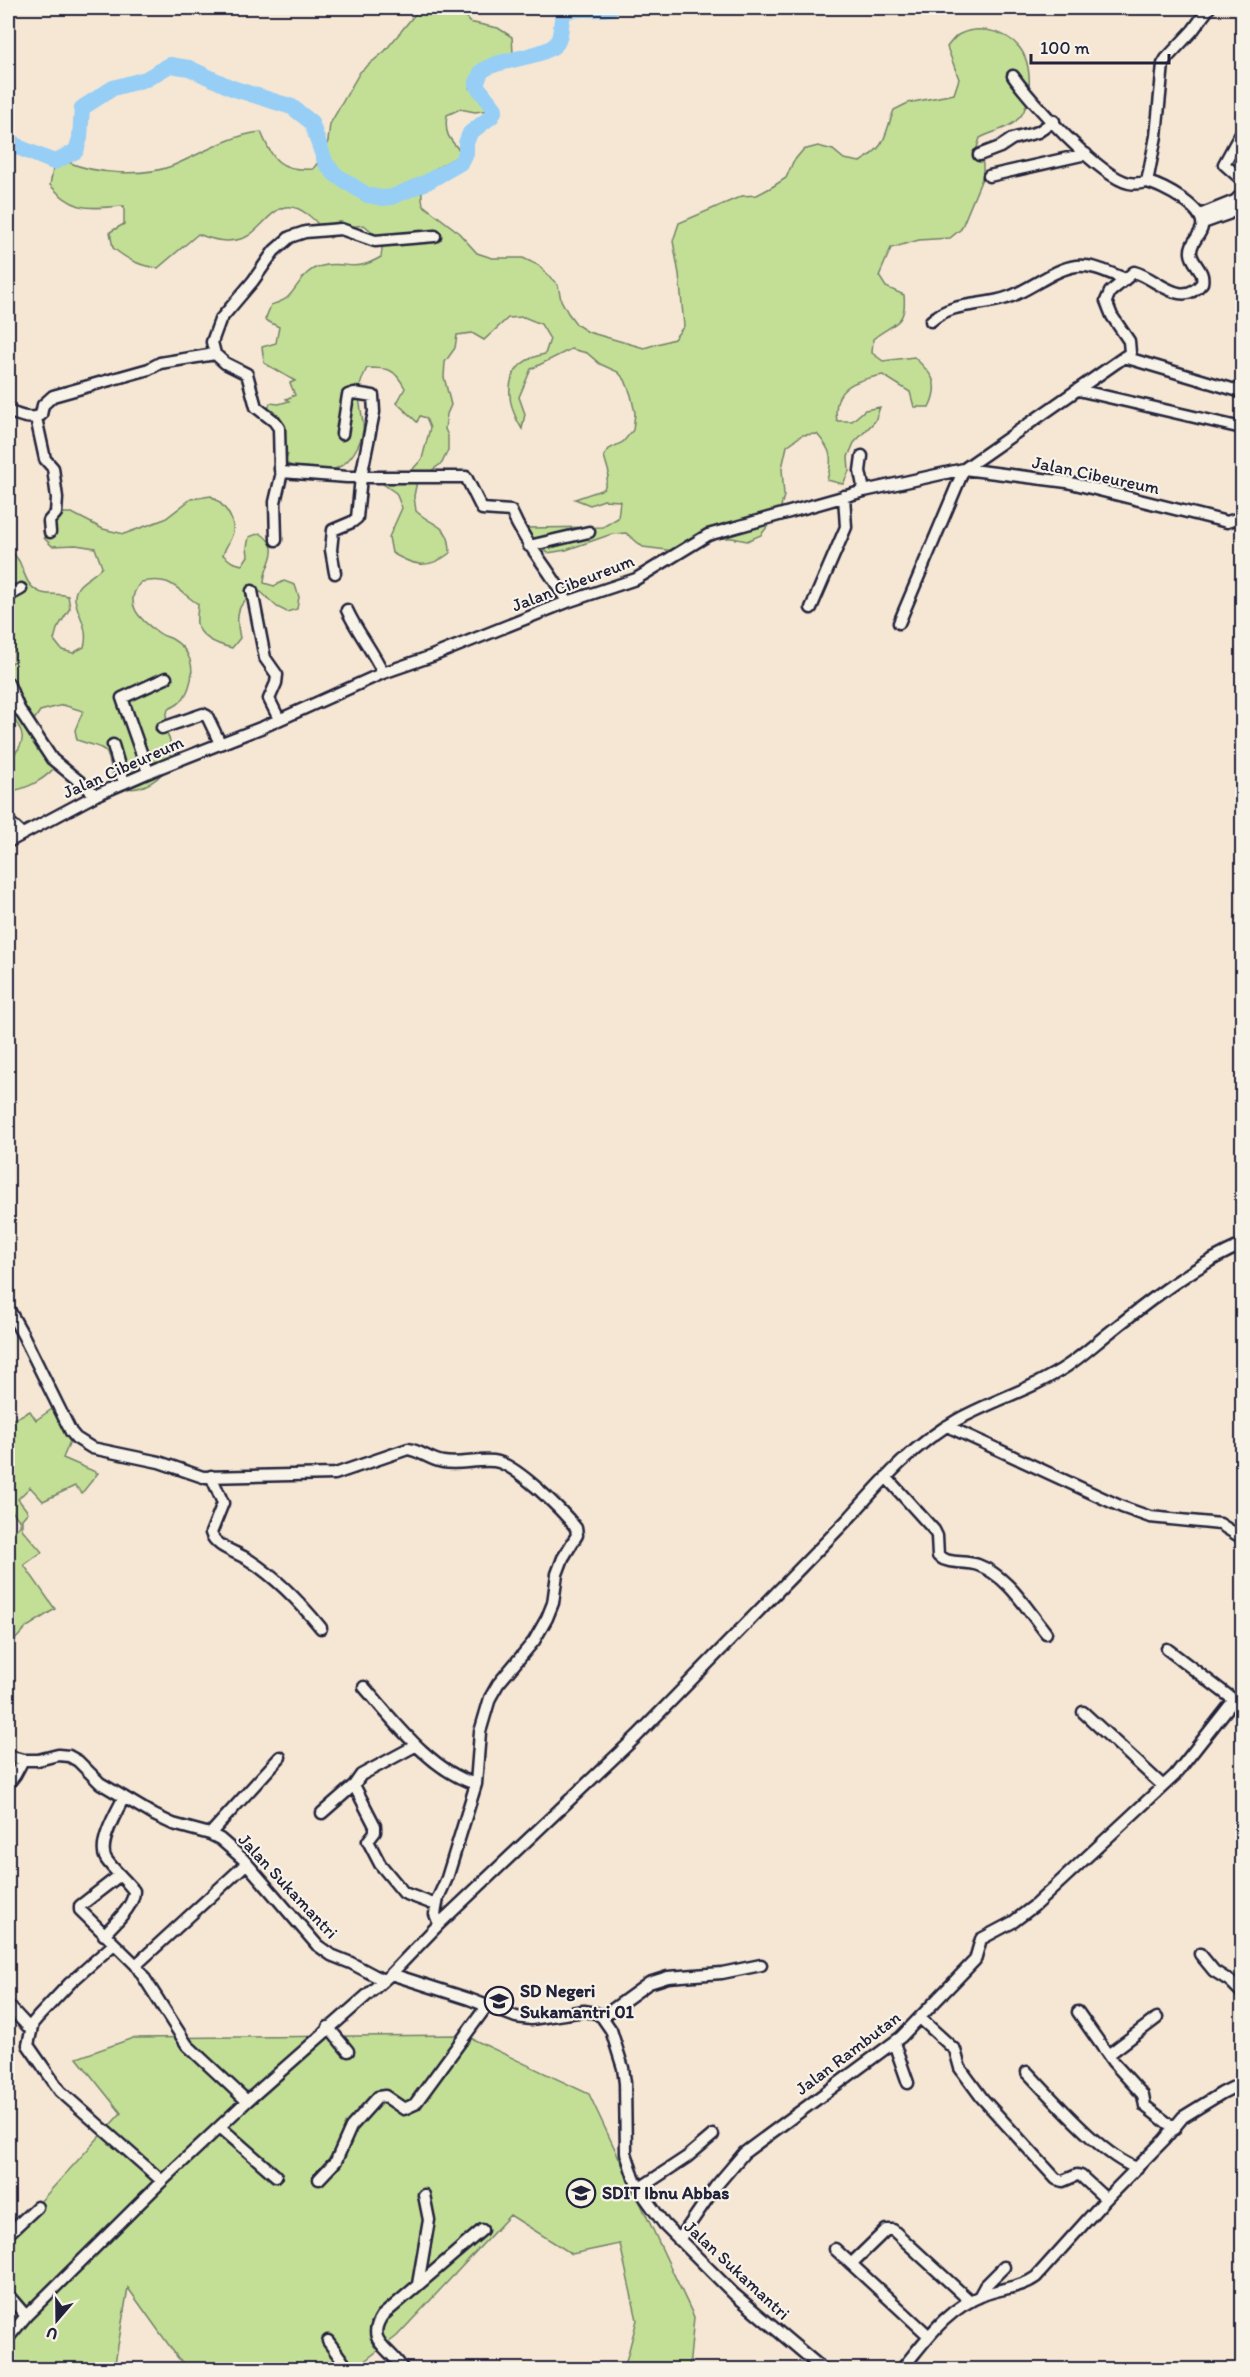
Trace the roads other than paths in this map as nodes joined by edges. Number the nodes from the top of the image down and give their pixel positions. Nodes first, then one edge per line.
1 (1209, 8) edge
2 (1013, 76) dead end
3 (1054, 121) junction
4 (1242, 131) edge
5 (1086, 154) junction
6 (979, 155) dead end
7 (989, 176) dead end
8 (1242, 180) edge
9 (1147, 182) junction
10 (1242, 194) edge
11 (1242, 203) edge
12 (1201, 219) junction
13 (435, 236) dead end
14 (1125, 279) junction
15 (931, 321) dead end
16 (215, 354) junction
17 (1124, 357) junction
18 (1078, 390) junction
19 (1242, 392) edge
20 (8, 411) edge
21 (36, 418) junction
22 (1242, 428) edge
23 (342, 434) dead end
24 (861, 456) dead end
25 (964, 469) junction
26 (282, 472) junction
27 (361, 477) junction
28 (864, 491) junction
29 (844, 496) junction
30 (1242, 517) edge
31 (50, 532) dead end
32 (590, 532) dead end
33 (276, 540) dead end
34 (529, 546) junction
35 (335, 573) dead end
36 (21, 589) dead end
37 (252, 591) dead end
38 (8, 596) edge
39 (567, 602) junction
40 (812, 608) dead end
41 (347, 610) dead end
42 (899, 623) dead end
43 (383, 673) junction
44 (166, 678) dead end
45 (8, 683) edge
46 (19, 709) junction
47 (8, 712) edge
48 (279, 719) junction
49 (162, 728) dead end
50 (220, 743) junction
51 (112, 745) dead end
52 (148, 772) junction
53 (124, 783) junction
54 (96, 795) junction
55 (8, 821) edge
56 (22, 834) junction
57 (8, 842) edge
58 (1242, 1245) edge
59 (8, 1308) edge
60 (947, 1426) junction
61 (211, 1476) junction
62 (886, 1477) junction
63 (1242, 1538) edge
64 (321, 1628) dead end
65 (1046, 1633) dead end
66 (1167, 1649) dead end
67 (364, 1687) dead end
68 (1238, 1699) edge
69 (1083, 1712) dead end
70 (415, 1746) junction
71 (8, 1756) edge
72 (280, 1757) dead end
73 (23, 1760) junction
74 (8, 1784) edge
75 (476, 1784) junction
76 (354, 1785) junction
77 (1163, 1786) junction
78 (124, 1797) junction
79 (322, 1814) dead end
80 (210, 1834) junction
81 (247, 1863) junction
82 (120, 1875) junction
83 (436, 1905) junction
84 (439, 1924) junction
85 (104, 1935) junction
86 (114, 1944) junction
87 (1200, 1954) dead end
88 (136, 1965) junction
89 (761, 1965) dead end
90 (387, 1977) junction
91 (1242, 1993) edge
92 (8, 2005) edge
93 (486, 2007) junction
94 (1078, 2012) dead end
95 (602, 2017) junction
96 (920, 2018) junction
97 (1157, 2018) dead end
98 (328, 2028) junction
99 (31, 2030) junction
100 (894, 2043) junction
101 (348, 2051) dead end
102 (1108, 2055) junction
103 (1027, 2072) dead end
104 (908, 2083) dead end
105 (1240, 2088) edge
106 (247, 2101) junction
107 (220, 2127) junction
108 (1175, 2129) junction
109 (713, 2135) dead end
110 (1137, 2168) junction
111 (276, 2176) dead end
112 (319, 2179) dead end
113 (162, 2181) junction
114 (640, 2188) junction
115 (424, 2195) dead end
116 (1106, 2199) junction
117 (37, 2207) dead end
118 (482, 2230) dead end
119 (8, 2234) edge
120 (679, 2240) junction
121 (835, 2249) dead end
122 (850, 2264) junction
123 (1004, 2267) dead end
124 (418, 2284) junction
125 (8, 2295) edge
126 (974, 2299) junction
127 (26, 2316) junction
128 (928, 2335) junction
129 (8, 2338) edge
130 (328, 2340) dead end
131 (349, 2370) edge
132 (402, 2370) edge
133 (824, 2370) edge
134 (901, 2370) edge

1 - 9 street
2 - 3 street
3 - 5 street
3 - 6 street
4 - 8 street
5 - 7 street
5 - 9 street
9 - 12 street
10 - 12 street
11 - 12 street
12 - 14 street
13 - 16 street
14 - 15 street
14 - 17 street
16 - 21 street
16 - 26 street
17 - 18 street
17 - 19 street
18 - 22 street
18 - 25 street
20 - 21 street
21 - 31 street
23 - 27 street
24 - 28 street
25 - 28 street, Jalan Cibeureum
25 - 30 street, Jalan Cibeureum
25 - 42 street
26 - 27 street
26 - 33 street
27 - 34 street
27 - 35 street
28 - 29 street, Jalan Cibeureum
29 - 39 street, Jalan Cibeureum
29 - 40 street
32 - 34 street
34 - 39 street
36 - 38 street
37 - 48 street
39 - 43 street, Jalan Cibeureum
41 - 43 street
43 - 48 street, Jalan Cibeureum
44 - 52 street
45 - 46 street
46 - 47 street
46 - 54 street
48 - 50 street, Jalan Cibeureum
49 - 50 street
50 - 52 street, Jalan Cibeureum
51 - 53 street
52 - 53 street, Jalan Cibeureum
53 - 54 street, Jalan Cibeureum
54 - 56 street, Jalan Cibeureum
55 - 56 street
56 - 57 street, Jalan Cibeureum
58 - 60 street
59 - 61 street
60 - 62 street
60 - 63 street
61 - 64 street
61 - 75 street
62 - 65 street
62 - 84 street
66 - 68 street
67 - 70 street
68 - 77 street, Jalan Rambutan
69 - 77 street
70 - 75 street
70 - 76 street
71 - 73 street, Jalan Sukamantri
72 - 80 street
73 - 74 street
73 - 78 street, Jalan Sukamantri
75 - 83 street
76 - 79 street
76 - 83 street
77 - 96 street, Jalan Rambutan
78 - 80 street, Jalan Sukamantri
78 - 82 street
80 - 81 street, Jalan Sukamantri
81 - 88 street
81 - 90 street, Jalan Sukamantri
82 - 85 street
82 - 85 street
83 - 84 street
84 - 90 street
85 - 86 street
86 - 88 street
86 - 99 street
87 - 91 street
88 - 106 street
89 - 95 street
90 - 93 street, Jalan Sukamantri
90 - 98 street
92 - 99 street
93 - 95 street, Jalan Sukamantri
93 - 112 street
94 - 102 street
95 - 114 street, Jalan Sukamantri
96 - 100 street, Jalan Rambutan
96 - 116 street
97 - 102 street
98 - 101 street
98 - 106 street
99 - 113 street
100 - 104 street
100 - 120 street, Jalan Rambutan
102 - 108 street
103 - 110 street
105 - 108 street
106 - 107 street
107 - 111 street
107 - 113 street
108 - 110 street
109 - 114 street
110 - 116 street
113 - 127 street
114 - 120 street, Jalan Sukamantri
115 - 124 street
116 - 126 street
117 - 119 street
118 - 124 street
120 - 133 street, Jalan Sukamantri
121 - 122 street
122 - 126 street
122 - 128 street
123 - 126 street
124 - 132 street
125 - 127 street
126 - 128 street
127 - 129 street
128 - 134 street
130 - 131 street

